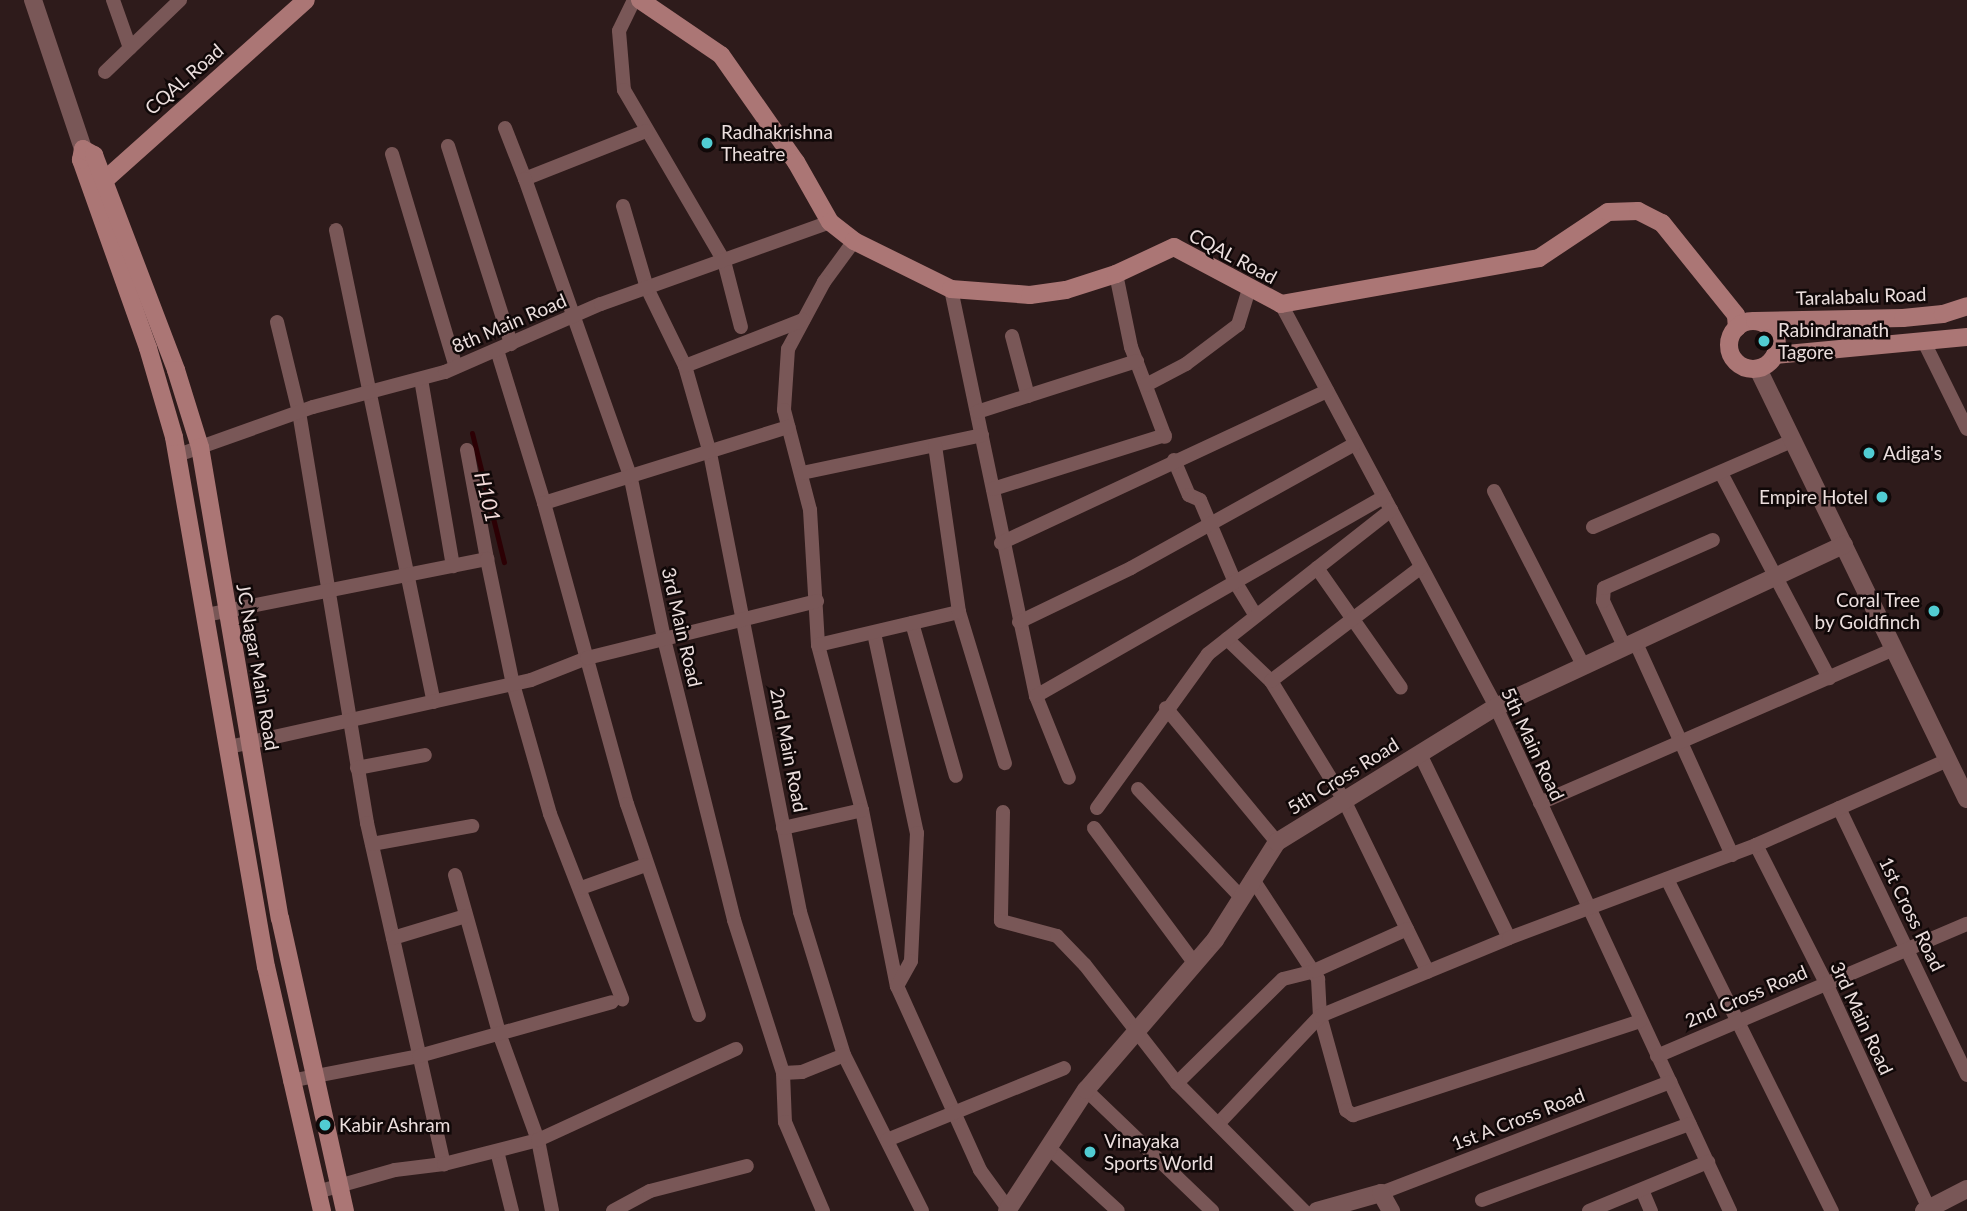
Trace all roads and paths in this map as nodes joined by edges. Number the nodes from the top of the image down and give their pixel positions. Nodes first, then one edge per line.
1 (33, 0) edge
2 (113, 0) edge
3 (180, 0) edge
4 (306, 0) edge
5 (634, 0) edge
6 (639, 0) edge
7 (130, 48) junction
8 (105, 72) dead end
9 (505, 128) dead end
10 (646, 131) junction
11 (449, 146) dead end
12 (83, 149) joint
13 (392, 154) dead end
14 (525, 179) junction
15 (98, 186) junction
16 (622, 206) dead end
17 (830, 222) junction
18 (336, 230) dead end
19 (854, 241) junction
20 (724, 261) junction
21 (1116, 274) junction
22 (647, 288) junction
23 (951, 289) junction
24 (1249, 289) junction
25 (1280, 304) junction
26 (1967, 306) edge
27 (571, 318) junction
28 (803, 320) junction
29 (1755, 321) junction
30 (277, 322) dead end
31 (741, 327) dead end
32 (1737, 328) junction
33 (1012, 336) dead end
34 (1967, 337) edge
35 (165, 340) junction
36 (1924, 342) junction
37 (504, 347) junction
38 (148, 348) junction
39 (1776, 355) junction
40 (1137, 361) junction
41 (685, 366) junction
42 (456, 367) junction
43 (1758, 369) junction
44 (421, 379) junction
45 (1146, 385) junction
46 (1327, 391) junction
47 (368, 393) junction
48 (1028, 396) junction
49 (299, 412) junction
50 (977, 412) junction
51 (788, 427) junction
52 (1967, 429) edge
53 (982, 435) junction
54 (1792, 441) junction
55 (1355, 444) junction
56 (935, 446) junction
57 (200, 447) junction
58 (467, 450) dead end
59 (710, 453) junction
60 (178, 455) junction
61 (1174, 460) junction
62 (802, 473) junction
63 (1721, 473) junction
64 (631, 479) junction
65 (993, 489) junction
66 (1494, 491) dead end
67 (1384, 496) junction
68 (544, 503) junction
69 (1391, 510) junction
70 (1209, 522) junction
71 (1593, 527) dead end
72 (1713, 540) dead end
73 (1001, 543) junction
74 (1844, 545) junction
75 (487, 559) junction
76 (453, 566) junction
77 (1421, 567) junction
78 (1317, 568) junction
79 (406, 575) junction
80 (1775, 575) junction
81 (1234, 580) junction
82 (326, 592) junction
83 (817, 601) junction
84 (227, 612) junction
85 (960, 612) junction
86 (206, 615) junction
87 (1256, 616) junction
88 (1354, 618) junction
89 (741, 621) junction
90 (1019, 622) junction
91 (912, 623) junction
92 (874, 633) junction
93 (664, 639) junction
94 (1227, 639) junction
95 (1629, 644) junction
96 (818, 645) junction
97 (1895, 649) junction
98 (587, 658) junction
99 (1583, 665) junction
100 (1829, 678) junction
101 (1270, 681) junction
102 (513, 684) junction
103 (1401, 688) dead end
104 (1036, 696) junction
105 (434, 702) junction
106 (1496, 707) junction
107 (1166, 708) junction
108 (348, 722) junction
109 (250, 742) junction
110 (1681, 742) junction
111 (229, 747) junction
112 (1420, 754) junction
113 (425, 755) dead end
114 (1948, 760) junction
115 (1005, 763) dead end
116 (357, 768) junction
117 (956, 776) dead end
118 (1069, 778) dead end
119 (1138, 789) dead end
120 (1967, 799) edge
121 (1344, 800) junction
122 (1540, 803) junction
123 (1097, 808) dead end
124 (1839, 808) junction
125 (862, 810) junction
126 (1003, 812) dead end
127 (472, 826) dead end
128 (783, 828) junction
129 (1094, 828) dead end
130 (1277, 842) junction
131 (372, 844) junction
132 (1756, 845) junction
133 (1732, 855) junction
134 (646, 865) junction
135 (455, 875) dead end
136 (1252, 878) junction
137 (1667, 879) junction
138 (581, 888) junction
139 (1241, 897) junction
140 (1588, 912) junction
141 (466, 916) junction
142 (1967, 924) edge
143 (1408, 929) junction
144 (393, 938) junction
145 (1509, 939) junction
146 (1908, 947) junction
147 (1195, 964) junction
148 (1314, 971) junction
149 (1428, 972) junction
150 (1826, 983) junction
151 (897, 986) junction
152 (699, 1015) dead end
153 (1320, 1016) junction
154 (1739, 1020) junction
155 (1640, 1021) junction
156 (499, 1033) junction
157 (1138, 1033) junction
158 (736, 1049) dead end
159 (844, 1055) junction
160 (419, 1056) junction
161 (1657, 1056) junction
162 (1064, 1068) dead end
163 (783, 1073) junction
164 (1967, 1075) edge
165 (313, 1076) junction
166 (290, 1081) junction
167 (1670, 1082) junction
168 (1177, 1083) junction
169 (1086, 1090) junction
170 (955, 1113) junction
171 (1218, 1124) junction
172 (1690, 1124) junction
173 (538, 1140) junction
174 (887, 1140) junction
175 (1049, 1148) junction
176 (497, 1151) junction
177 (1708, 1162) junction
178 (444, 1164) junction
179 (747, 1166) dead end
180 (340, 1185) junction
181 (1967, 1189) edge
182 (1642, 1190) junction
183 (317, 1192) junction
184 (1381, 1193) junction
185 (1482, 1200) dead end
186 (1008, 1210) edge
187 (1926, 1210) edge
188 (321, 1211) edge
189 (345, 1211) edge
190 (512, 1211) edge
191 (552, 1211) edge
192 (613, 1211) edge
193 (823, 1211) edge
194 (922, 1211) edge
195 (1118, 1211) edge
196 (1212, 1211) edge
197 (1304, 1211) edge
198 (1317, 1211) edge
199 (1391, 1211) edge
200 (1589, 1211) edge
201 (1651, 1211) edge
202 (1730, 1211) edge
203 (1832, 1211) edge

1 - 12 street, JC Nagar Main Road
2 - 7 street
3 - 7 street
4 - 15 main road, CQAL Road
5 - 10 street
6 - 17 main road, CQAL Road
7 - 8 street
9 - 14 street, 3rd Main Road
10 - 14 street
10 - 20 street
11 - 37 street
12 - 15 main road, JC Nagar Main Road
13 - 42 street
14 - 27 street, 3rd Main Road
15 - 35 main road, JC Nagar Main Road
15 - 38 main road, JC Nagar Main Road
16 - 22 street, 2nd Main Road
17 - 19 main road, CQAL Road
17 - 20 street, 8th Main Road
18 - 47 street
19 - 23 main road, CQAL Road
19 - 28 street
20 - 22 street, 8th Main Road
20 - 31 street
21 - 23 main road, CQAL Road
21 - 24 main road, CQAL Road
21 - 40 street
22 - 27 street, 8th Main Road
22 - 41 street, 2nd Main Road
23 - 50 street
24 - 25 main road, CQAL Road
24 - 45 street
25 - 32 main road, CQAL Road
25 - 46 street, 5th Main Road
26 - 29 main road, Taralabalu Road
27 - 37 street, 8th Main Road
27 - 64 street, 3rd Main Road
28 - 41 street
28 - 51 street
29 - 32 main road
29 - 39 main road
30 - 49 street
32 - 43 main road
33 - 48 street
34 - 36 main road
35 - 38 main road
35 - 57 main road, JC Nagar Main Road
36 - 39 main road
36 - 52 street
37 - 42 street, 8th Main Road
37 - 68 street
38 - 60 main road, JC Nagar Main Road
39 - 43 main road
40 - 45 street
40 - 48 street
41 - 59 street, 2nd Main Road
42 - 44 street, 8th Main Road
43 - 54 street
44 - 47 street, 8th Main Road
44 - 76 street
45 - 65 street
46 - 55 street, 5th Main Road
46 - 61 street
47 - 49 street, 8th Main Road
47 - 79 street
48 - 50 street
49 - 57 street, 8th Main Road
49 - 82 street
50 - 53 street
51 - 59 street
51 - 62 street
53 - 56 street
53 - 65 street
54 - 63 street
54 - 74 street
55 - 67 street, 5th Main Road
55 - 70 street
56 - 62 street
56 - 85 street
57 - 60 street, 8th Main Road
57 - 84 main road, JC Nagar Main Road
58 - 75 street
59 - 64 street
59 - 89 street, 2nd Main Road
60 - 86 main road, JC Nagar Main Road
61 - 70 street
61 - 73 street
62 - 83 street
63 - 71 street
63 - 80 street
64 - 68 street
64 - 93 street, 3rd Main Road
65 - 73 street
66 - 99 street
67 - 69 street, 5th Main Road
67 - 81 street
68 - 98 street
69 - 77 street, 5th Main Road
69 - 78 street
70 - 81 street
70 - 90 street
72 - 95 street
73 - 90 street
74 - 80 street, 5th Cross Road
74 - 97 street
75 - 76 street
75 - 102 street
76 - 79 street
77 - 88 street
77 - 106 street, 5th Main Road
78 - 87 street
78 - 88 street
79 - 82 street
79 - 105 street
80 - 95 street, 5th Cross Road
80 - 100 street
81 - 87 street
81 - 104 street
82 - 84 street
82 - 108 street
83 - 89 street
83 - 96 street
84 - 86 street
84 - 109 main road, JC Nagar Main Road
85 - 91 street
85 - 115 street
86 - 111 main road, JC Nagar Main Road
87 - 94 street
88 - 101 street
88 - 103 street
89 - 93 street
89 - 128 street, 2nd Main Road
90 - 104 street
91 - 92 street
91 - 117 street
92 - 96 street
92 - 151 street
93 - 98 street
93 - 163 street, 3rd Main Road
94 - 101 street
94 - 107 street
95 - 99 street, 5th Cross Road
95 - 110 street
96 - 125 street
97 - 100 street
97 - 114 street
98 - 102 street
98 - 134 street
99 - 106 street, 5th Cross Road
100 - 110 street
101 - 121 street
102 - 105 street
102 - 138 street
104 - 118 street
105 - 108 street
106 - 112 street, 5th Cross Road
106 - 122 street, 5th Main Road
107 - 123 street
107 - 130 street
108 - 109 street
108 - 116 street
109 - 111 street
109 - 165 main road, JC Nagar Main Road
110 - 122 street
110 - 133 street
111 - 166 main road, JC Nagar Main Road
112 - 121 street, 5th Cross Road
112 - 145 street
113 - 116 street
114 - 120 street
114 - 124 street
116 - 131 street
119 - 139 street
121 - 130 street, 5th Cross Road
121 - 143 street
122 - 140 street, 5th Main Road
124 - 132 street
124 - 146 street, 1st Cross Road
125 - 128 street
125 - 151 street
126 - 157 street
127 - 131 street
128 - 159 street, 2nd Main Road
129 - 147 street
130 - 136 street, 5th Cross Road
131 - 144 street
132 - 133 street
132 - 150 street, 3rd Main Road
133 - 137 street
134 - 138 street
134 - 152 street
135 - 141 street
136 - 139 street, 5th Cross Road
136 - 148 street
137 - 140 street
137 - 154 street
138 - 156 street
139 - 147 street, 5th Cross Road
140 - 145 street
140 - 155 street, 5th Main Road
141 - 144 street
141 - 156 street
142 - 146 street, 2nd Cross Road
143 - 148 street
143 - 149 street
144 - 160 street
145 - 149 street
146 - 150 street, 2nd Cross Road
146 - 164 street, 1st Cross Road
147 - 157 street, 5th Cross Road
148 - 153 street
148 - 168 street
149 - 153 street
150 - 154 street, 2nd Cross Road
150 - 187 street, 3rd Main Road
151 - 170 street
153 - 155 street
153 - 171 street
154 - 161 street, 2nd Cross Road
154 - 203 street
155 - 161 street, 5th Main Road
156 - 160 street
156 - 173 street
157 - 168 street
157 - 169 street, 5th Cross Road
158 - 173 street
159 - 163 street
159 - 174 street, 2nd Main Road
160 - 165 street
160 - 178 street
161 - 167 street, 5th Main Road
162 - 170 street
163 - 193 street, 3rd Main Road
165 - 166 street
165 - 180 main road, JC Nagar Main Road
166 - 183 main road, JC Nagar Main Road
167 - 172 street, 5th Main Road
167 - 184 street, 1st A Cross Road
168 - 171 street
169 - 175 street, 5th Cross Road
169 - 196 street
170 - 174 street
170 - 186 street
171 - 197 street
172 - 177 street, 5th Main Road
172 - 185 street
173 - 176 street
173 - 191 street
174 - 194 street, 2nd Main Road
175 - 186 street, 5th Cross Road
175 - 195 street
176 - 178 street
176 - 190 street
177 - 182 street
177 - 202 street, 5th Main Road
178 - 180 street
179 - 192 street
180 - 183 street
180 - 189 main road, JC Nagar Main Road
181 - 187 street
182 - 200 street
182 - 201 street
183 - 188 main road, JC Nagar Main Road
184 - 198 street
184 - 199 street

